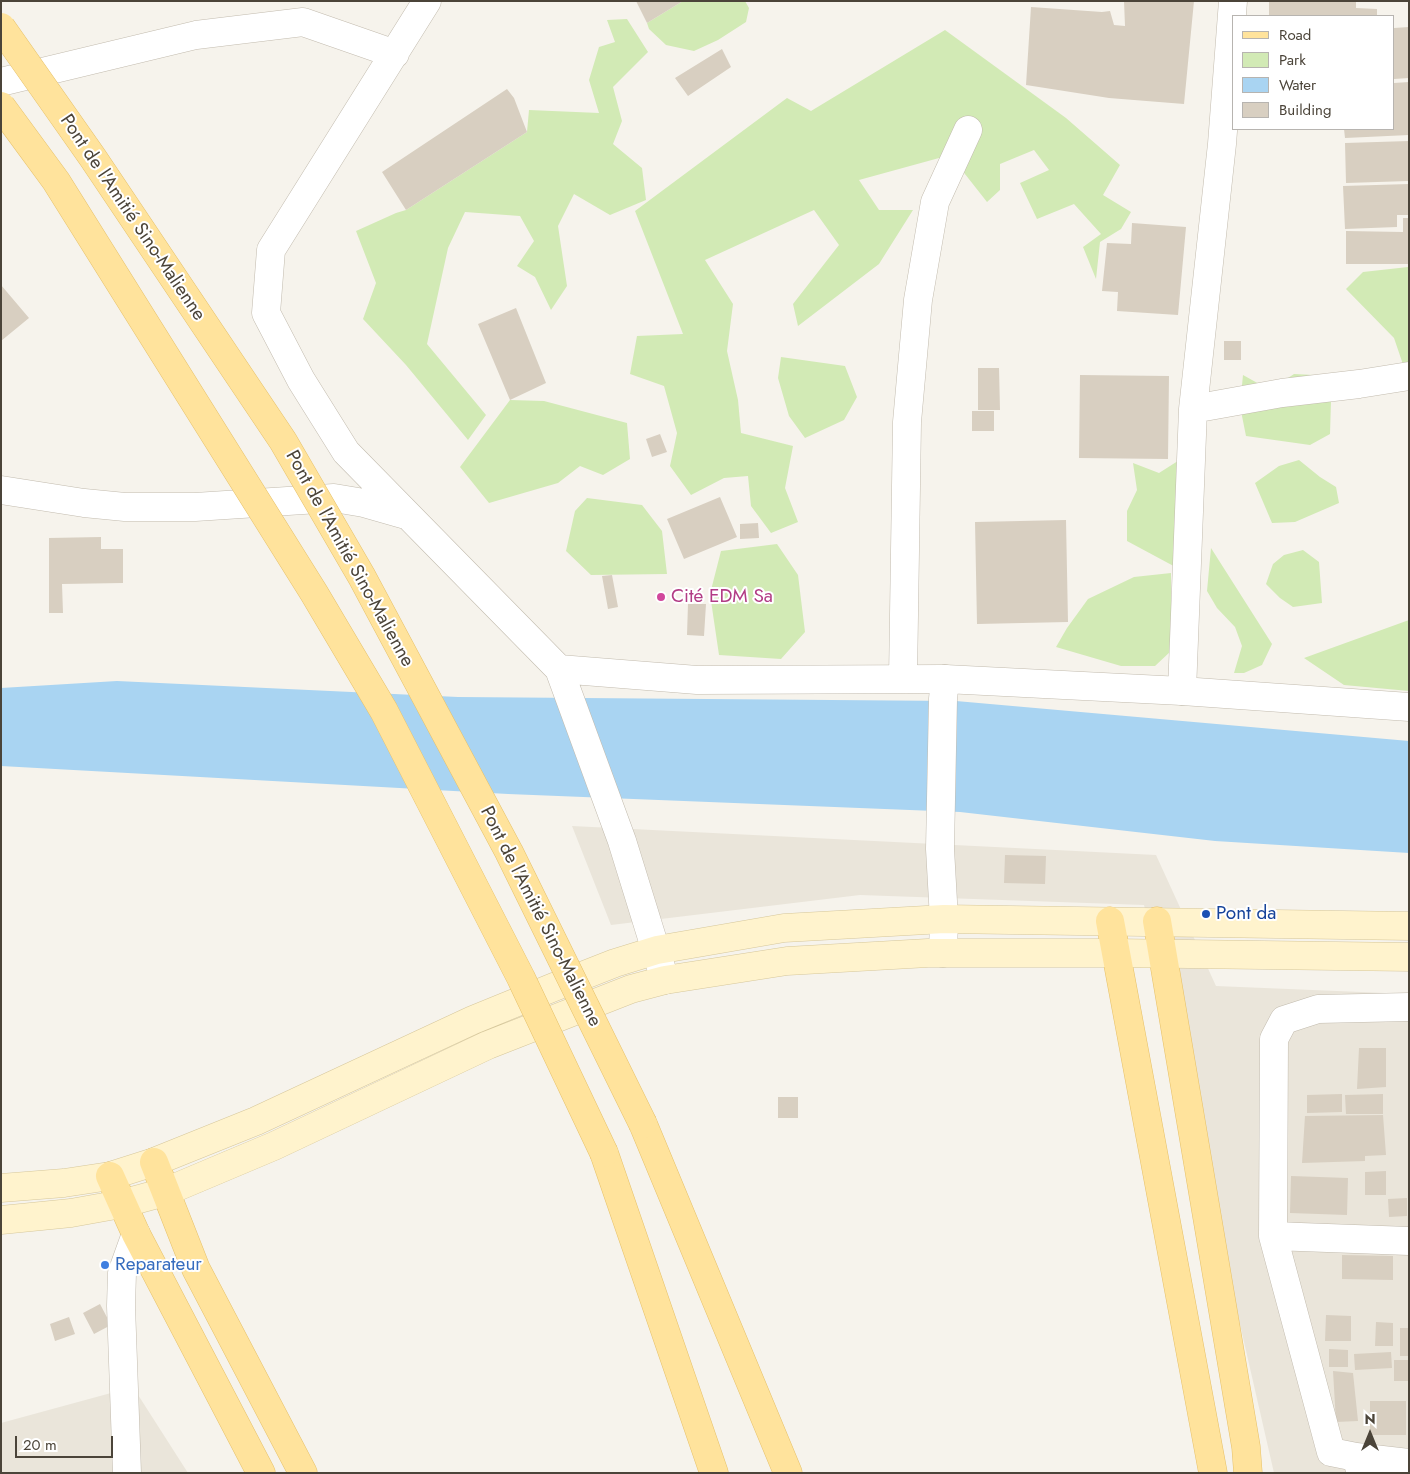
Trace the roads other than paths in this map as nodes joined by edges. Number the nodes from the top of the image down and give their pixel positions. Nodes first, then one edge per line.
1 (427, 1) edge
2 (1232, 1) edge
3 (1, 27) edge
4 (395, 54) junction
5 (1, 82) edge
6 (1, 106) edge
7 (968, 130) dead end
8 (1409, 376) edge
9 (1193, 409) junction
10 (1, 490) edge
11 (407, 516) junction
12 (903, 678) junction
13 (563, 680) junction
14 (944, 689) junction
15 (1182, 691) junction
16 (1409, 707) edge
17 (944, 919) junction
18 (1110, 922) junction
19 (1157, 922) junction
20 (1409, 926) edge
21 (657, 950) junction
22 (943, 953) junction
23 (1116, 953) junction
24 (1163, 953) junction
25 (1409, 956) edge
26 (665, 980) junction
27 (1409, 1007) edge
28 (154, 1162) junction
29 (110, 1176) junction
30 (1, 1188) edge
31 (165, 1192) junction
32 (121, 1204) junction
33 (1, 1220) edge
34 (136, 1234) junction
35 (1273, 1236) junction
36 (1409, 1241) edge
37 (1409, 1463) edge
38 (1344, 1464) edge
39 (714, 1467) edge
40 (789, 1470) edge
41 (127, 1473) edge
42 (261, 1473) edge
43 (303, 1473) edge
44 (1213, 1473) edge
45 (1248, 1473) edge

1 - 4 street
2 - 9 street
3 - 40 main road, Pont de l'Amitié Sino-Malienne, bridge
4 - 5 street
4 - 11 street
6 - 39 main road, bridge
7 - 12 street
8 - 9 street
9 - 15 street
10 - 11 street
11 - 13 street
12 - 13 street
12 - 14 street
13 - 21 street
14 - 15 street
14 - 17 street
15 - 16 street
17 - 18 main road
17 - 21 main road
17 - 22 street
18 - 19 main road
18 - 23 main road
19 - 20 main road
19 - 24 main road
21 - 26 street
21 - 28 main road
22 - 23 main road
22 - 26 main road
23 - 24 main road
23 - 44 main road
24 - 25 main road
24 - 45 main road
26 - 31 main road
27 - 35 street
28 - 29 main road
28 - 31 main road
29 - 30 main road
29 - 32 main road
31 - 32 main road
31 - 43 main road
32 - 33 main road
32 - 34 main road
34 - 41 street
34 - 42 main road
35 - 36 street
35 - 38 street
37 - 38 street

